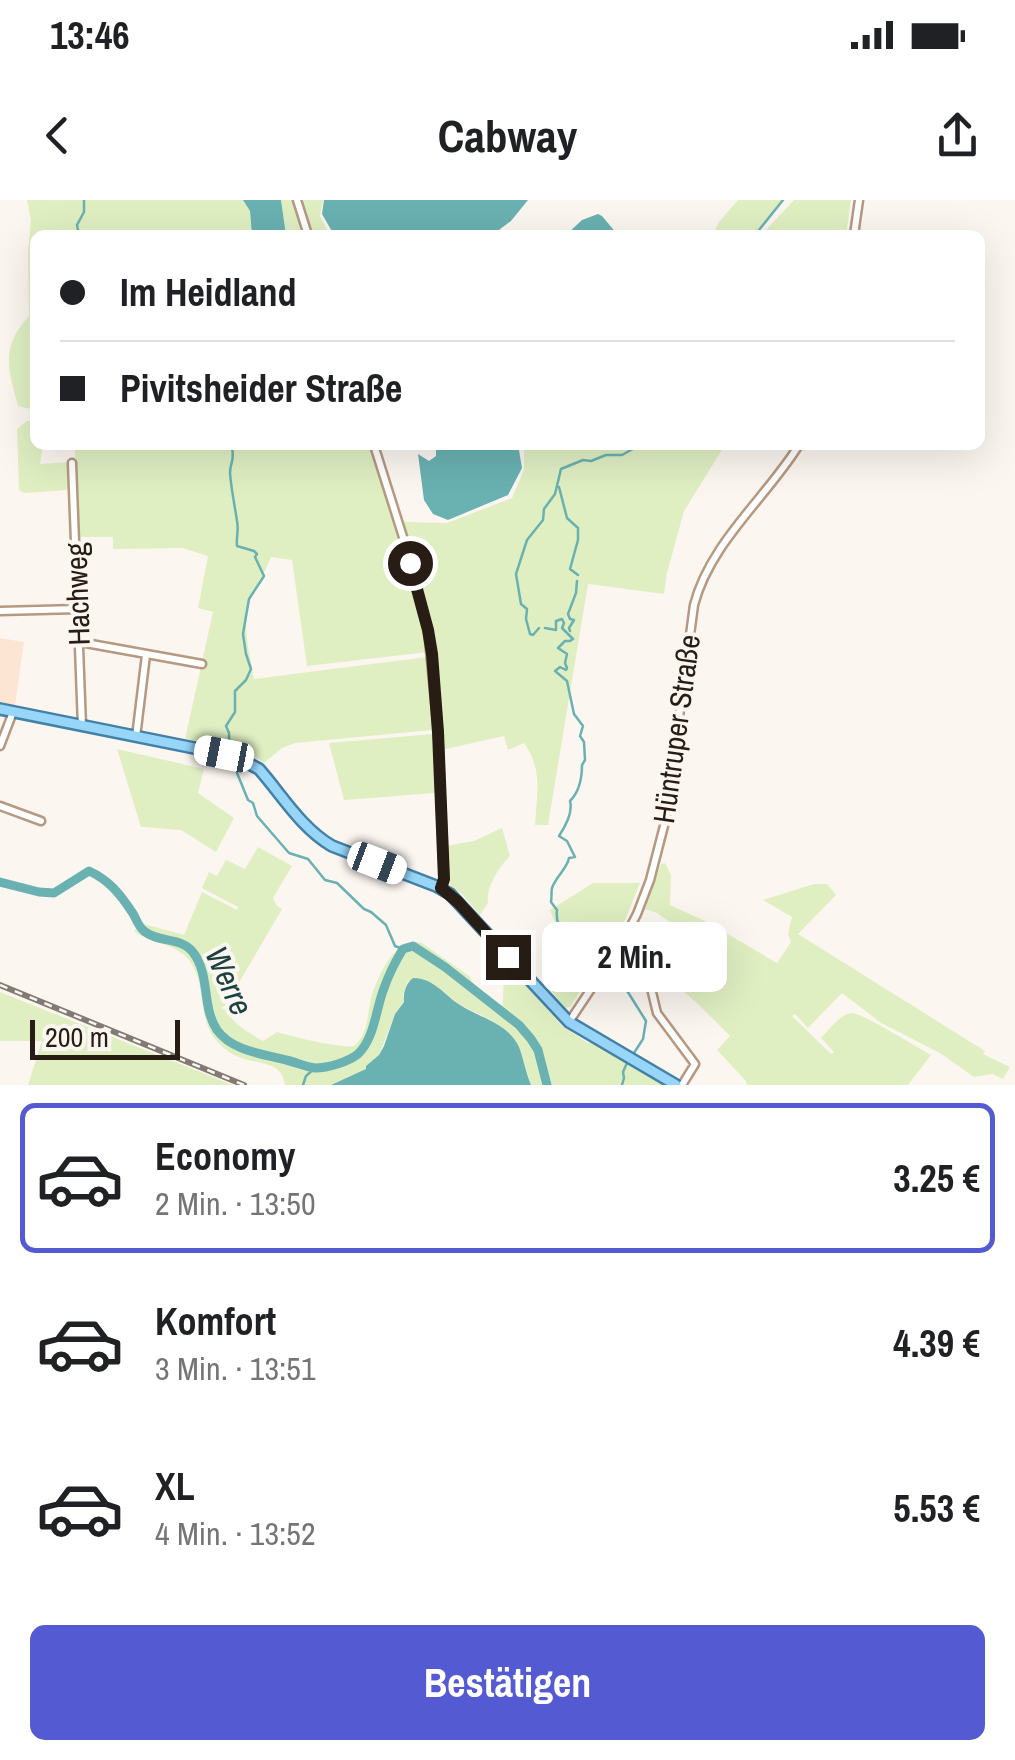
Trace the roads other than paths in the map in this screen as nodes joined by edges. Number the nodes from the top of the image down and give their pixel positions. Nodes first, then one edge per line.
1 (297, 200) edge
2 (859, 200) edge
3 (306, 230) edge
4 (855, 230) edge
5 (376, 450) edge
6 (795, 450) edge
7 (72, 463) dead end
8 (78, 609) junction
9 (0, 611) edge
10 (80, 642) junction
11 (146, 655) junction
12 (202, 664) dead end
13 (0, 709) edge
14 (12, 712) junction
15 (82, 726) junction
16 (136, 736) junction
17 (0, 746) edge
18 (0, 806) edge
19 (41, 821) dead end
20 (441, 888) junction
21 (632, 925) junction
22 (570, 1022) junction
23 (679, 1085) edge

1 - 3 street
2 - 4 street
5 - 20 street
6 - 21 street, Hüntruper Straße
7 - 8 street, Hachweg
8 - 9 street
8 - 10 street, Hachweg
10 - 11 street
10 - 15 street, Hachweg
11 - 12 street
11 - 16 street
13 - 14 main road
14 - 15 main road
14 - 17 street
15 - 16 main road
16 - 20 main road
18 - 19 street
20 - 22 main road
21 - 22 street, Hüntruper Straße
21 - 23 street
22 - 23 main road

